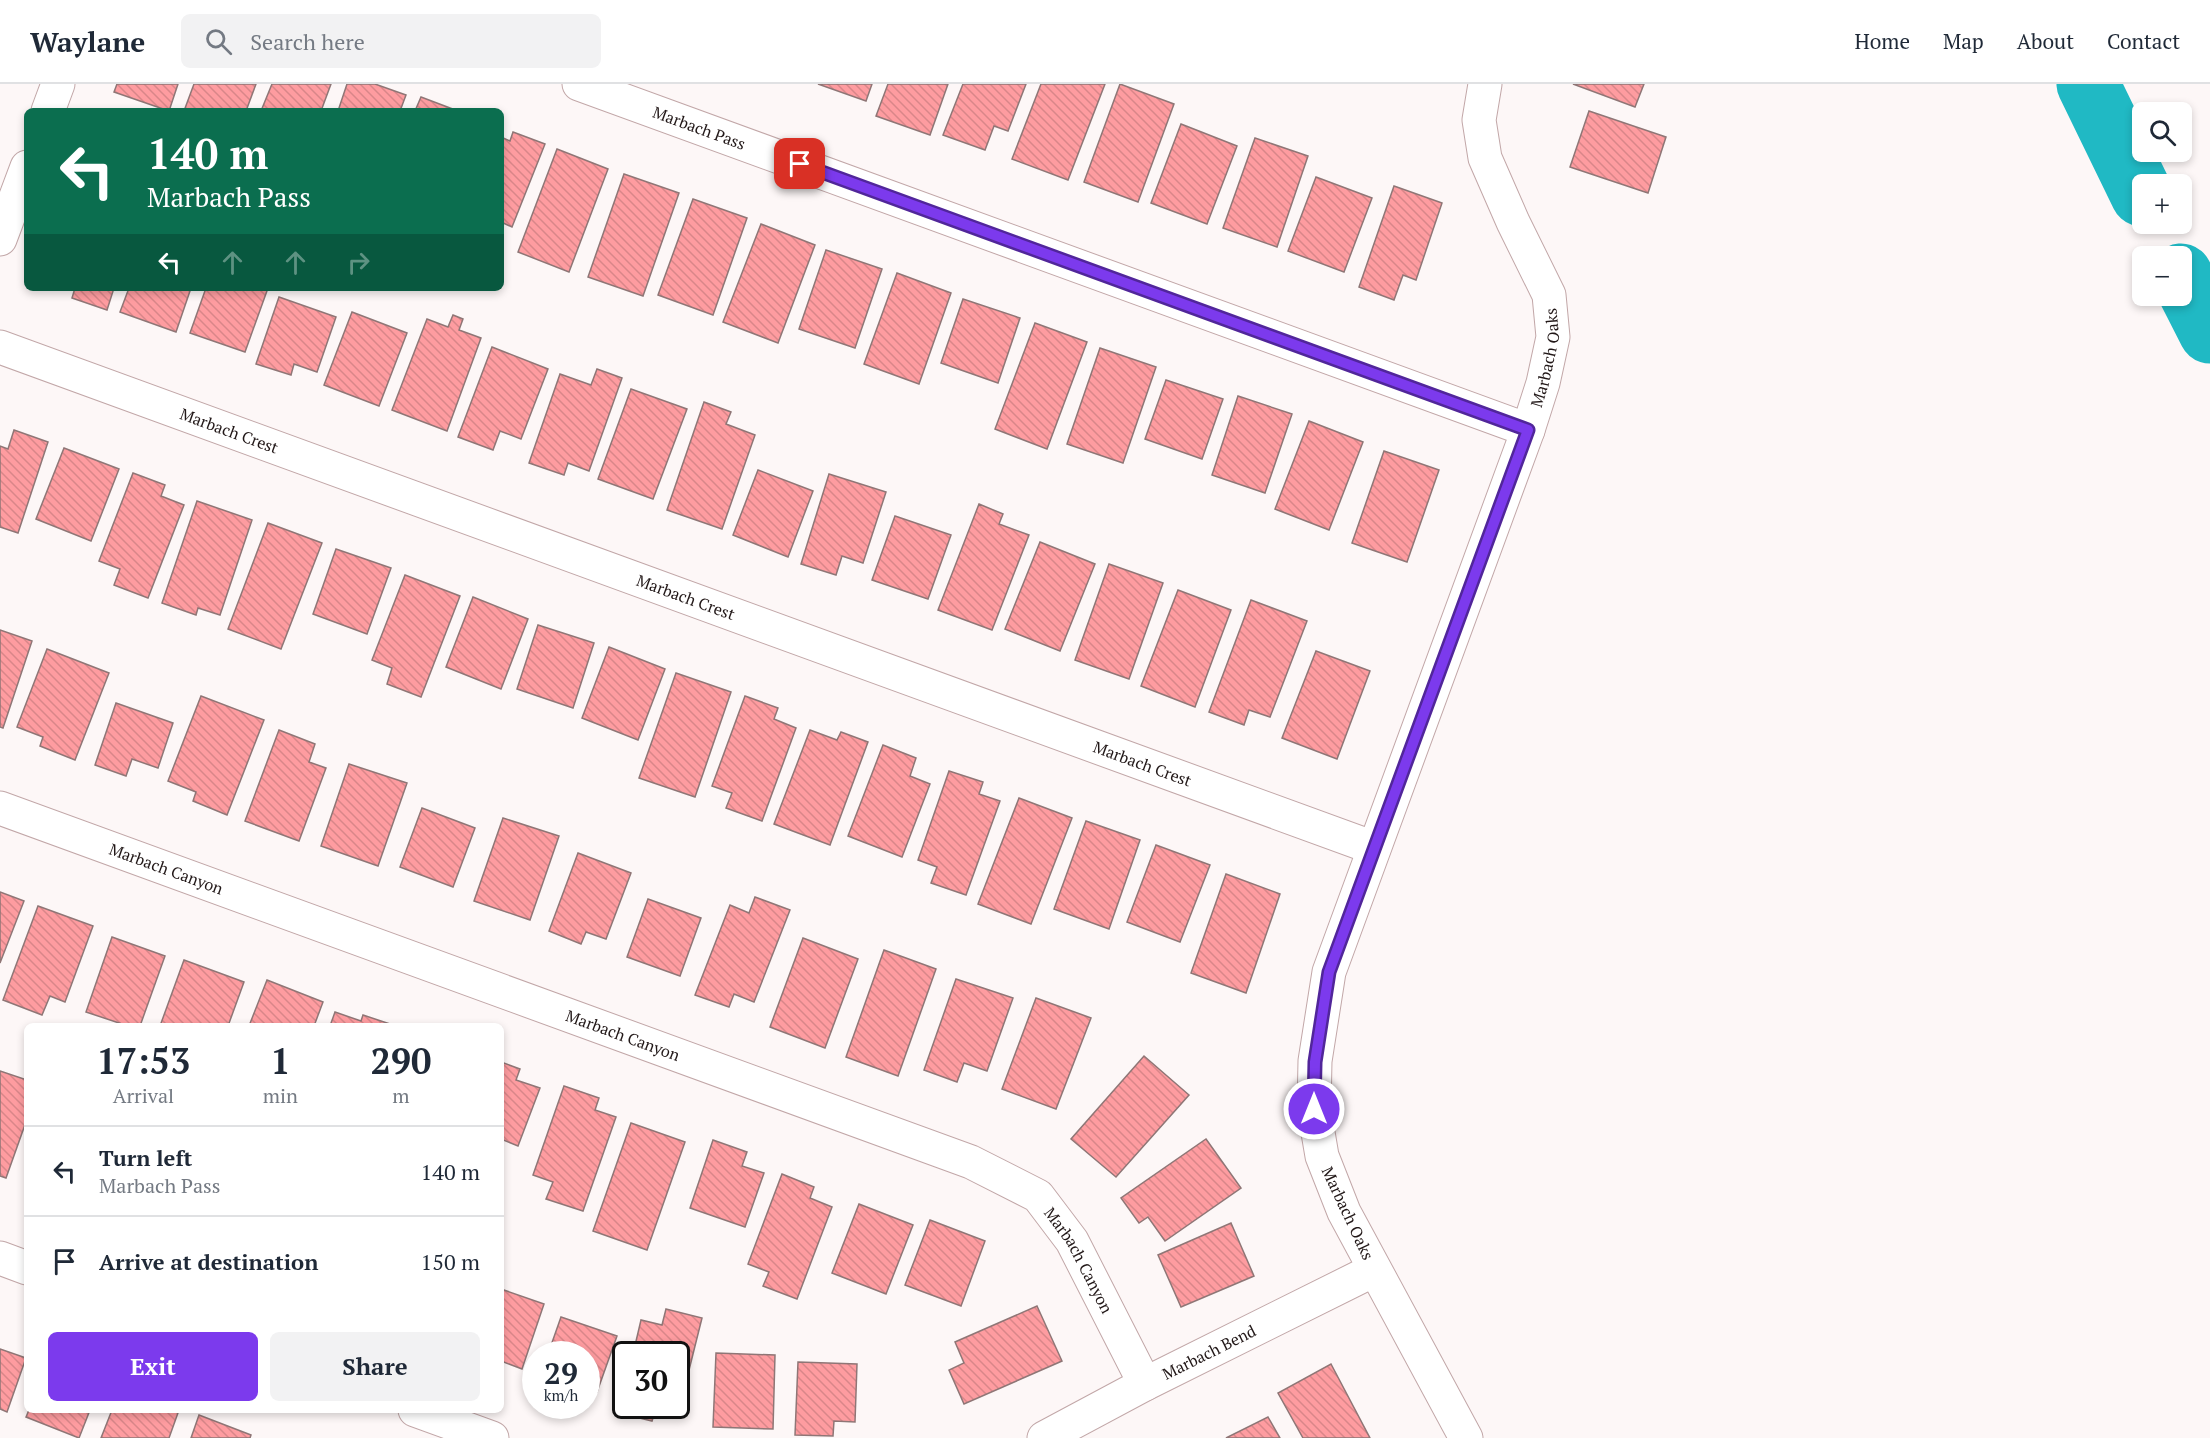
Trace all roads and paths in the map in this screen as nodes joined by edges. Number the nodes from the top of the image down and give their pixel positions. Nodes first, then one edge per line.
1 (58, 84) edge
2 (579, 84) edge
3 (1485, 84) edge
4 (49, 108) edge
5 (24, 175) edge
6 (0, 239) edge
7 (0, 347) edge
8 (1528, 430) junction
9 (0, 808) edge
10 (1374, 848) junction
11 (0, 1258) edge
12 (24, 1267) edge
13 (1374, 1270) junction
14 (1145, 1384) junction
15 (423, 1413) edge
16 (492, 1438) edge
17 (1044, 1438) edge
18 (1466, 1438) edge

1 - 4 street
2 - 8 street, Marbach Pass
3 - 8 street, Marbach Oaks
5 - 6 street
7 - 10 street, Marbach Crest
8 - 10 street, Marbach Oaks
9 - 14 street, Marbach Canyon
10 - 13 street, Marbach Oaks
11 - 12 street
13 - 14 street, Marbach Bend
13 - 18 street, Marbach Oaks
14 - 17 street, Marbach Bend
15 - 16 street

